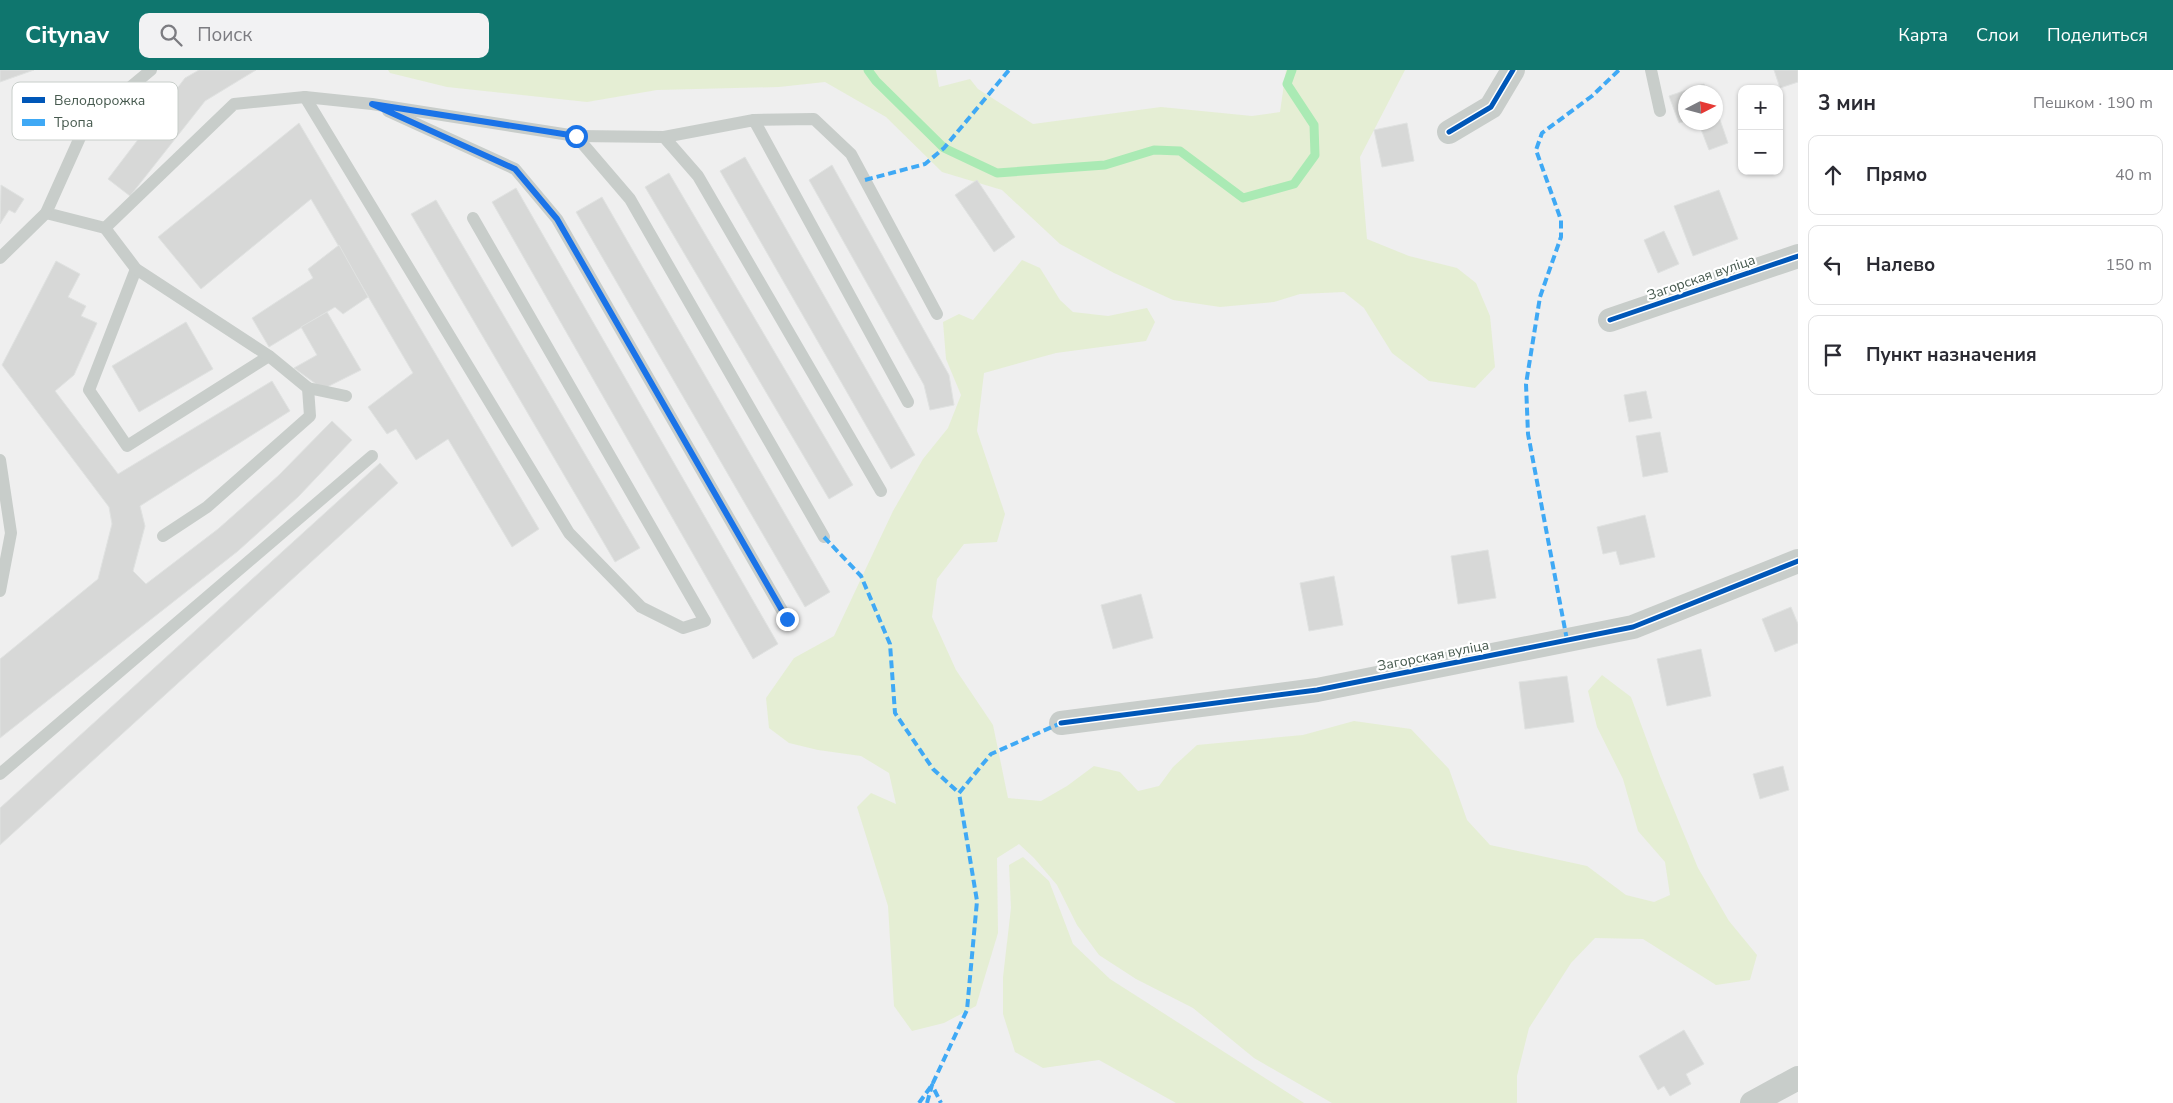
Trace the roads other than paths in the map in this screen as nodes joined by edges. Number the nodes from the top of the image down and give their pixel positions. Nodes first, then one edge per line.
1 (151, 70) edge
2 (1513, 70) edge
3 (1651, 70) edge
4 (137, 82) edge
5 (305, 97) junction
6 (372, 104) junction
7 (1660, 111) dead end
8 (754, 120) junction
9 (1449, 132) dead end
10 (576, 136) junction
11 (664, 137) junction
12 (79, 140) edge
13 (46, 213) junction
14 (473, 218) dead end
15 (105, 228) junction
16 (1798, 256) edge
17 (0, 258) edge
18 (136, 269) junction
19 (937, 314) dead end
20 (1610, 320) dead end
21 (269, 356) junction
22 (308, 388) junction
23 (346, 396) dead end
24 (908, 402) dead end
25 (372, 456) dead end
26 (0, 460) edge
27 (880, 491) dead end
28 (163, 536) dead end
29 (824, 537) dead end
30 (1798, 561) edge
31 (0, 591) edge
32 (787, 619) dead end
33 (1061, 723) dead end
34 (0, 774) edge
35 (1798, 1078) edge
36 (1752, 1103) edge

1 - 4 lane
2 - 9 street
3 - 7 lane
5 - 6 lane
5 - 14 lane
5 - 15 lane
6 - 10 lane
6 - 32 lane
8 - 11 lane
8 - 19 lane
8 - 24 lane
10 - 11 lane
10 - 29 lane
11 - 27 lane
12 - 13 lane
13 - 15 lane
13 - 17 lane
15 - 18 lane
16 - 20 street, Загорская вуліца
18 - 21 lane
18 - 21 lane
21 - 22 lane
22 - 23 lane
22 - 28 lane
25 - 34 lane
26 - 31 lane
30 - 33 street, Загорская вуліца
35 - 36 street

